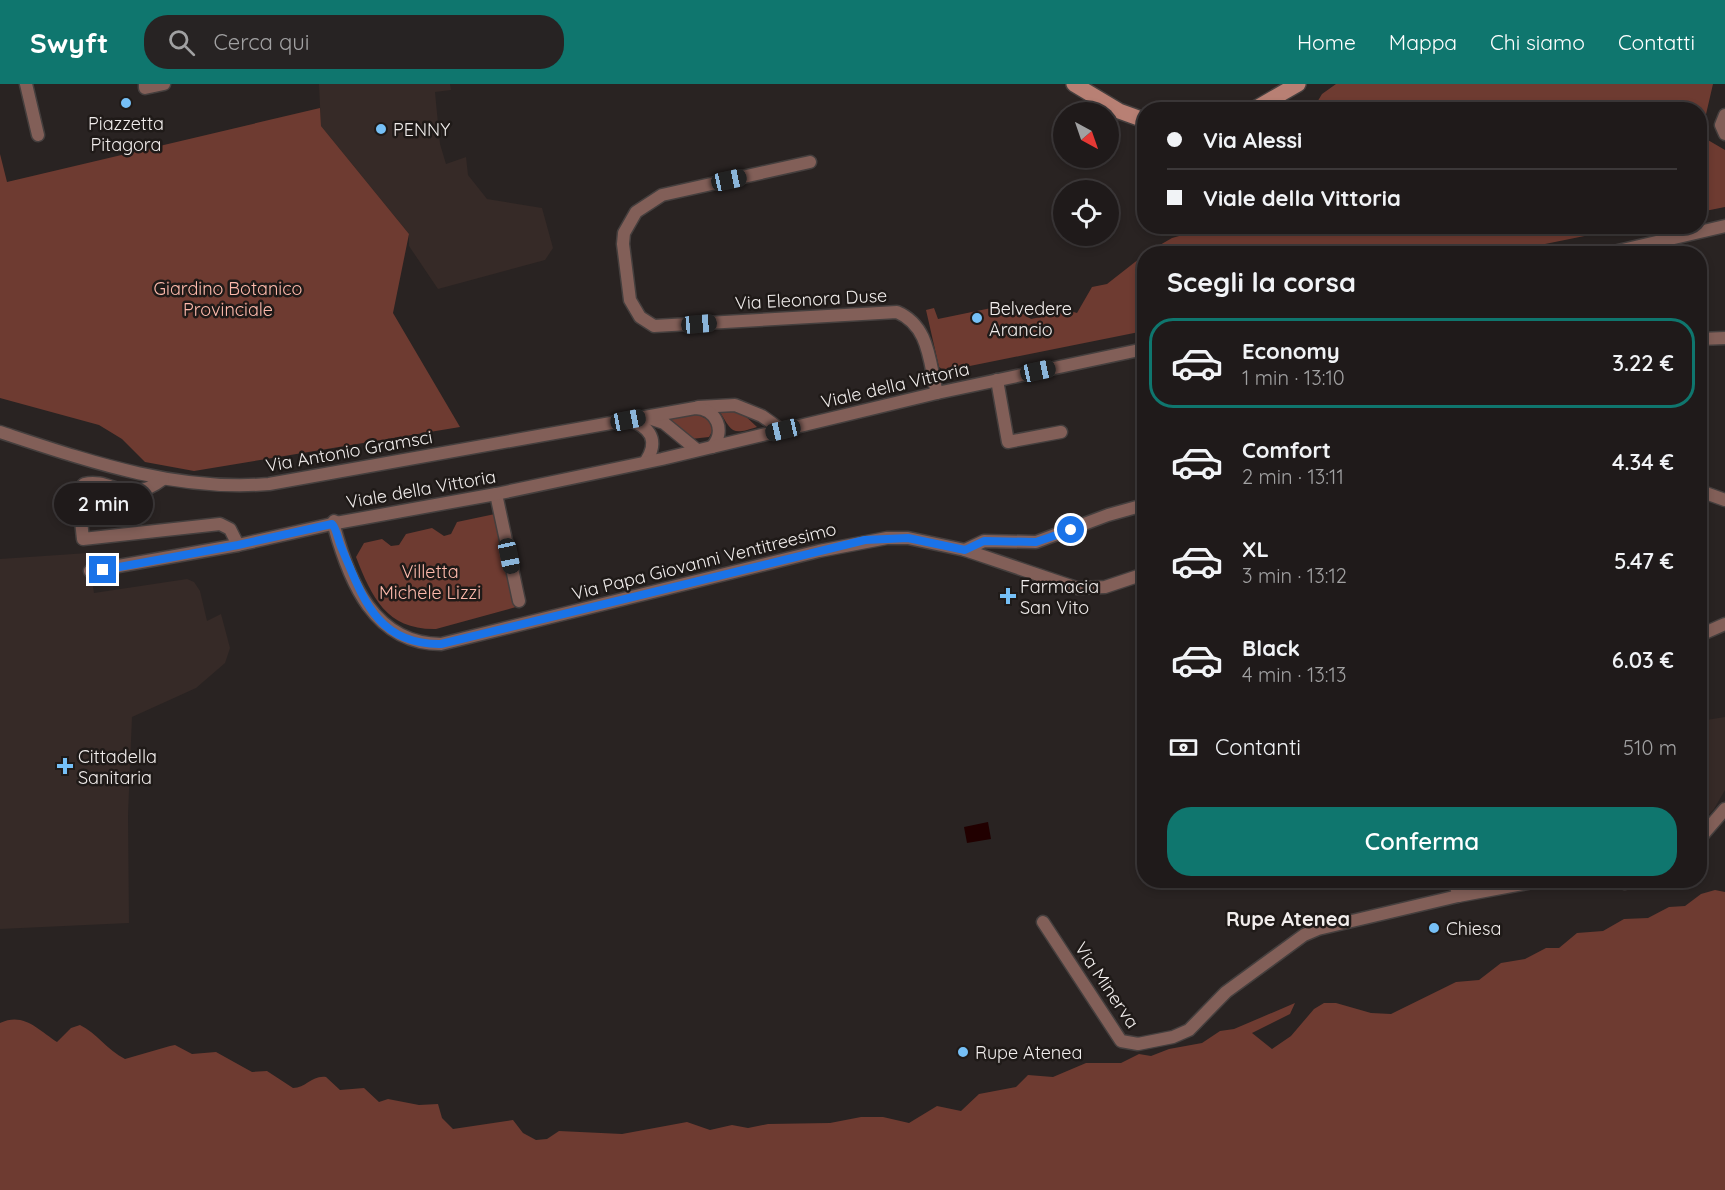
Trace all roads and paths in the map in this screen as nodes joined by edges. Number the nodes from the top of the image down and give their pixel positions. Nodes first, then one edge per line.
1 (26, 84) edge
2 (145, 84) edge
3 (164, 84) edge
4 (1074, 84) edge
5 (1298, 84) edge
6 (1267, 102) edge
7 (1725, 115) edge
8 (1137, 117) edge
9 (1725, 134) edge
10 (38, 135) dead end
11 (810, 162) dead end
12 (1725, 226) edge
13 (1707, 230) edge
14 (1691, 234) edge
15 (1639, 246) edge
16 (1725, 338) edge
17 (1707, 339) edge
18 (1137, 350) edge
19 (997, 380) junction
20 (938, 393) junction
21 (695, 408) junction
22 (645, 417) junction
23 (628, 420) junction
24 (783, 430) junction
25 (0, 432) edge
26 (1060, 432) dead end
27 (712, 447) junction
28 (698, 450) junction
29 (646, 461) junction
30 (163, 479) junction
31 (496, 494) junction
32 (1707, 494) edge
33 (1725, 500) edge
34 (1137, 507) edge
35 (334, 524) junction
36 (238, 545) junction
37 (965, 550) junction
38 (90, 571) dead end
39 (1137, 576) edge
40 (519, 601) dead end
41 (1725, 624) edge
42 (1707, 632) edge
43 (1725, 809) edge
44 (1707, 830) edge
45 (1456, 888) edge
46 (1501, 888) edge
47 (1458, 896) junction
48 (1043, 922) dead end

1 - 10 street
2 - 3 street
4 - 8 main road
5 - 6 main road
7 - 9 street
11 - 20 street, Via Eleonora Duse
12 - 13 street
14 - 15 street
16 - 17 street
18 - 19 street, Viale della Vittoria
19 - 20 street, Viale della Vittoria
19 - 26 street
20 - 24 street, Viale della Vittoria
21 - 22 street, Via Antonio Gramsci
21 - 24 street, Via Antonio Gramsci
21 - 27 street
22 - 23 street, Via Antonio Gramsci
22 - 28 street
23 - 29 street
23 - 30 street, Via Antonio Gramsci
24 - 27 street, Viale della Vittoria
25 - 30 street, Via Antonio Gramsci
27 - 28 street, Viale della Vittoria
28 - 29 street, Viale della Vittoria
29 - 31 street, Viale della Vittoria
30 - 36 street
31 - 35 street, Viale della Vittoria
31 - 40 street
32 - 33 street
34 - 37 street
35 - 36 street, Viale della Vittoria
35 - 37 street, Via Papa Giovanni Ventitreesimo
36 - 38 street, Viale della Vittoria
37 - 39 street, Via Papa Giovanni Ventitreesimo
41 - 42 street
43 - 44 street
45 - 47 street
46 - 47 street, Via Minerva
47 - 48 street, Via Minerva

